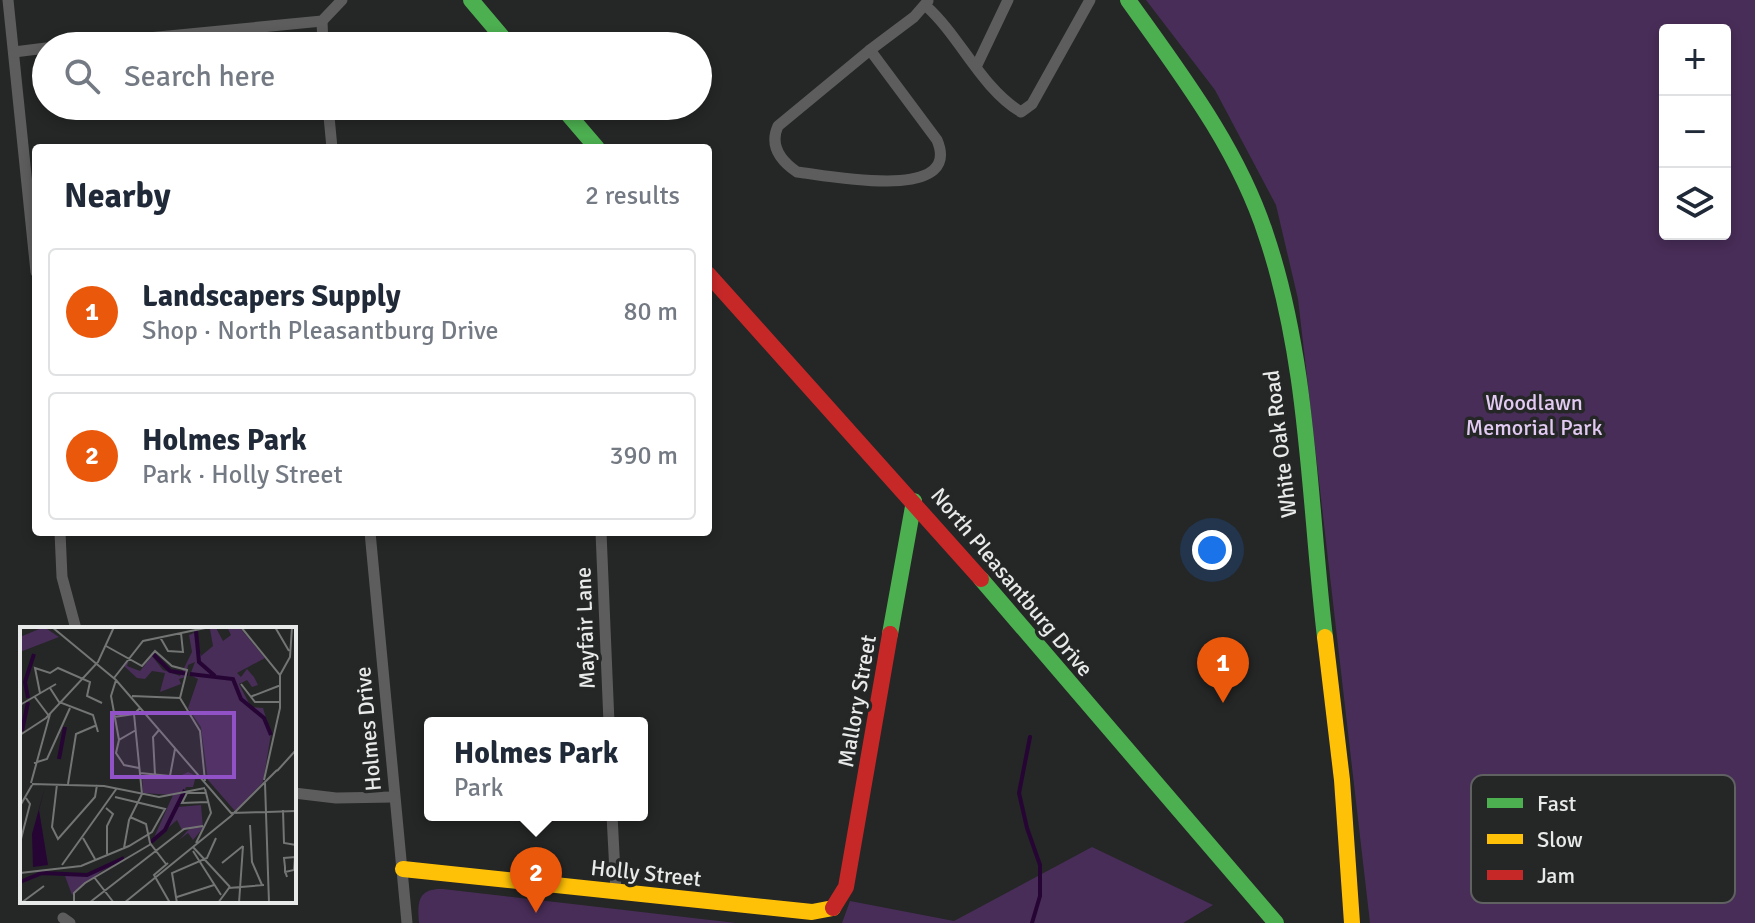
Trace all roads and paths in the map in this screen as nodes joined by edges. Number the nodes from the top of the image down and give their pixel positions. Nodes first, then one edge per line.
1 (8, 0) edge
2 (342, 0) edge
3 (471, 0) edge
4 (1008, 0) edge
5 (1090, 0) edge
6 (1128, 0) edge
7 (927, 3) edge
8 (322, 21) junction
9 (209, 32) edge
10 (322, 32) edge
11 (498, 32) edge
12 (32, 50) edge
13 (870, 50) junction
14 (14, 52) junction
15 (977, 65) junction
16 (329, 120) edge
17 (573, 120) edge
18 (332, 144) edge
19 (594, 144) edge
20 (32, 232) edge
21 (712, 278) edge
22 (914, 501) junction
23 (60, 536) edge
24 (370, 536) edge
25 (601, 536) edge
26 (75, 627) edge
27 (609, 717) edge
28 (296, 793) edge
29 (394, 797) junction
30 (612, 821) edge
31 (403, 869) junction
32 (616, 892) junction
33 (836, 907) joint
34 (407, 923) edge
35 (1276, 923) edge
36 (1352, 923) edge

1 - 14 street
2 - 8 street
3 - 11 street
4 - 15 street
5 - 15 street
6 - 36 street, White Oak Road
7 - 13 street
7 - 15 street
8 - 9 street
8 - 10 street
12 - 14 street
13 - 13 street
14 - 20 street
16 - 18 street
17 - 19 street
21 - 22 street, North Pleasantburg Drive
22 - 33 street, Mallory Street
22 - 35 street, North Pleasantburg Drive
23 - 26 street
24 - 29 street, Holmes Drive
25 - 27 street, Mayfair Lane
28 - 29 street
29 - 31 street, Holmes Drive
30 - 32 street
31 - 32 street, Holly Street
31 - 34 street, Holmes Drive
32 - 33 street, Holly Street

